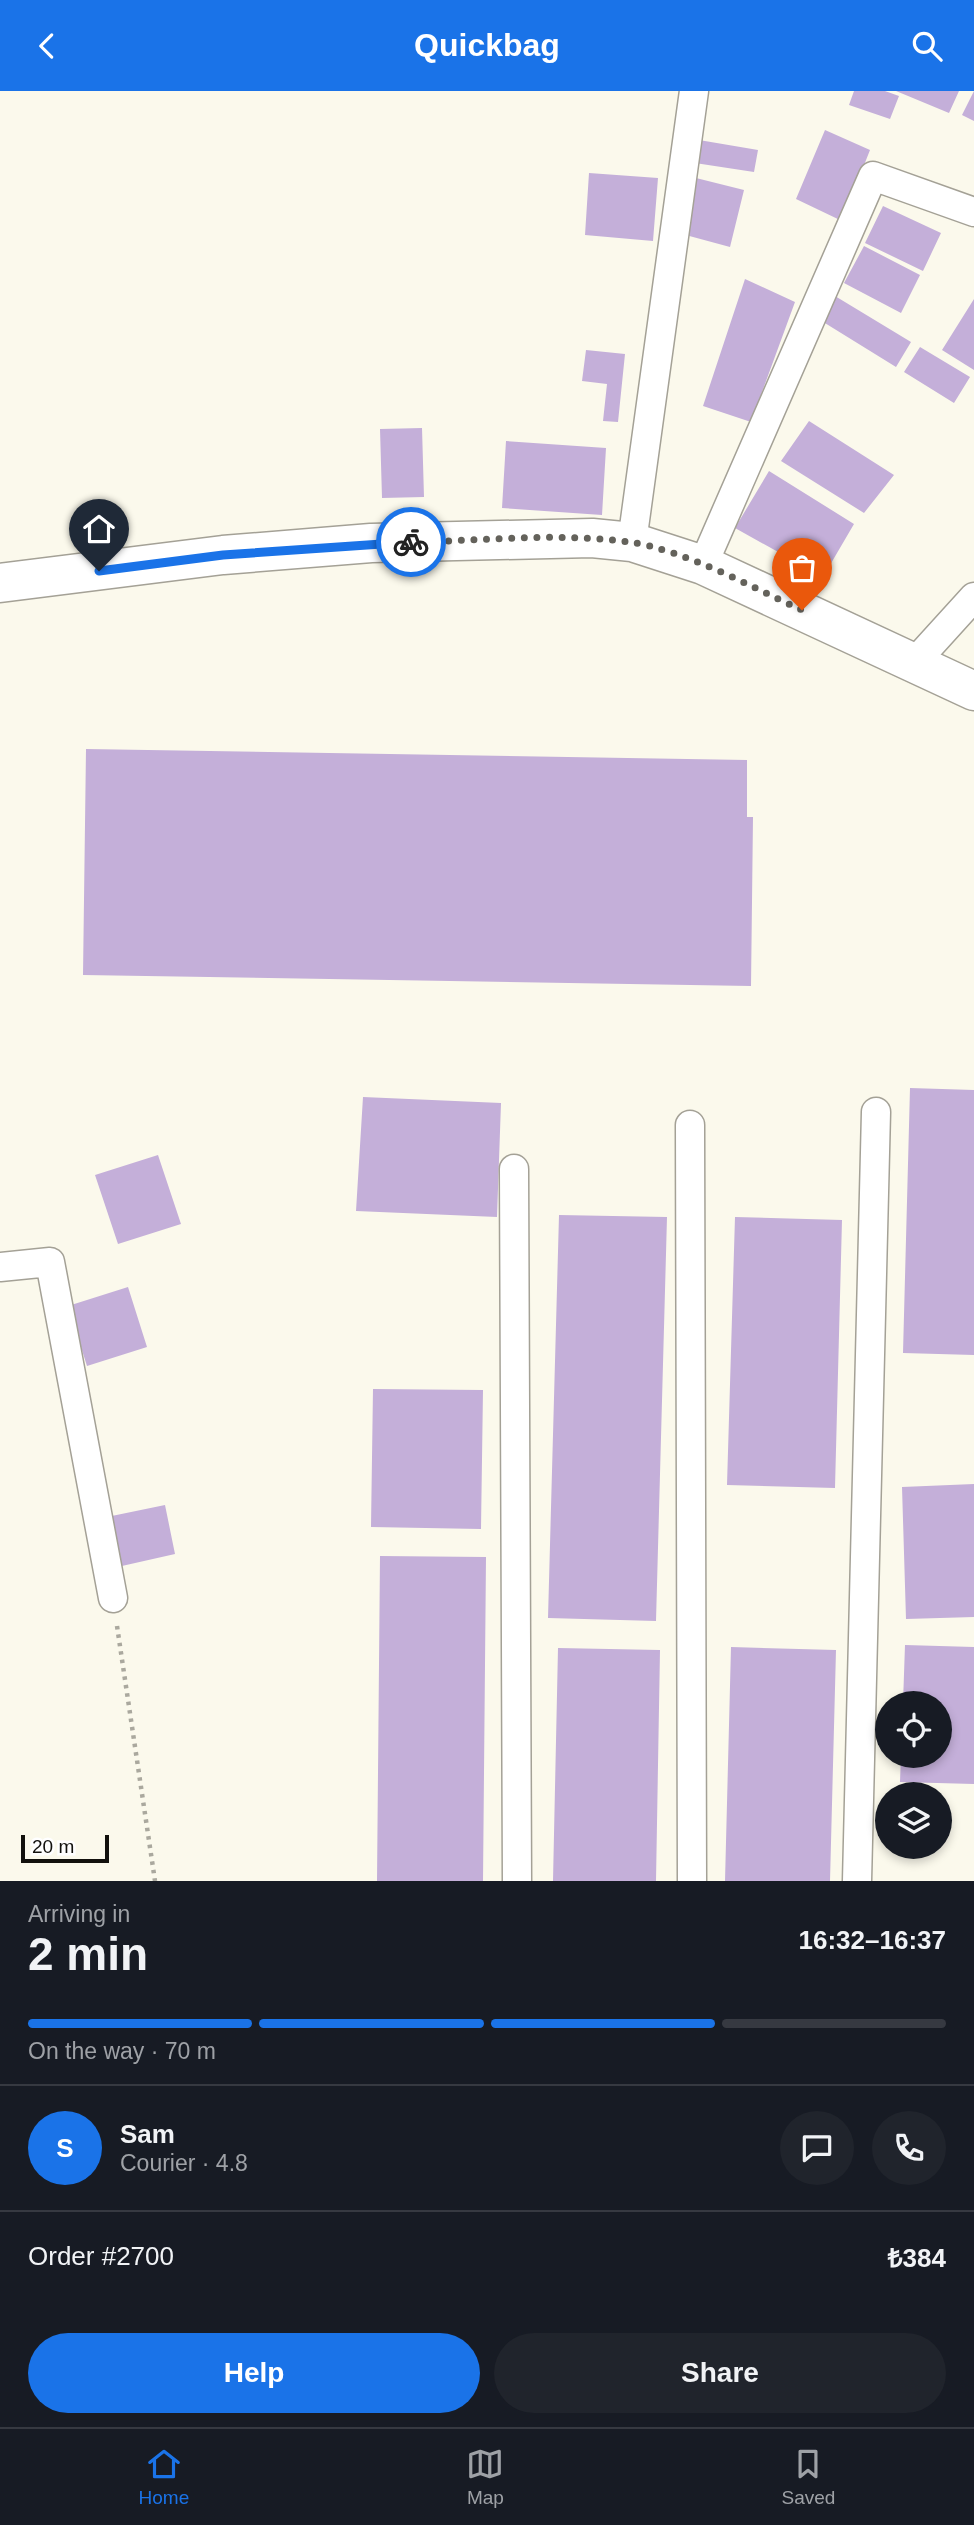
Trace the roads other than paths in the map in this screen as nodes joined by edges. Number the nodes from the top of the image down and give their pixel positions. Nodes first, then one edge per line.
1 (694, 91) edge
2 (974, 212) edge
3 (632, 542) junction
4 (703, 565) junction
5 (0, 583) edge
6 (974, 597) edge
7 (914, 663) junction
8 (974, 691) edge
9 (876, 1112) dead end
10 (690, 1125) dead end
11 (514, 1169) dead end
12 (0, 1267) edge
13 (113, 1598) road end
14 (517, 1881) edge
15 (692, 1881) edge
16 (857, 1881) edge

1 - 3 street
2 - 4 street
3 - 4 street
3 - 5 street
4 - 7 street
6 - 7 street
7 - 8 street
9 - 16 street
10 - 15 street
11 - 14 street
12 - 13 street

